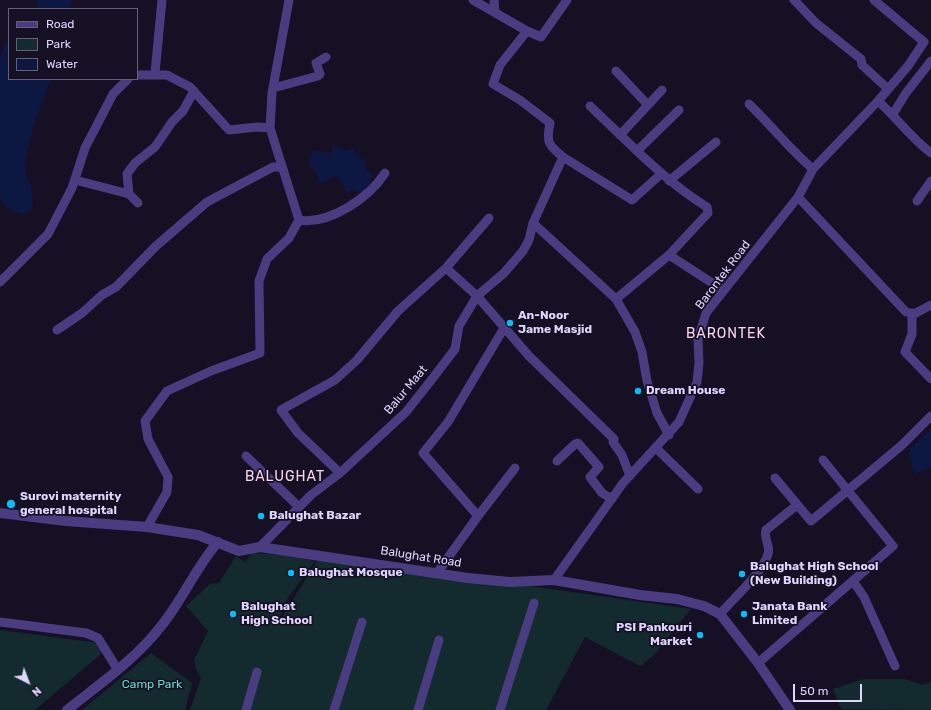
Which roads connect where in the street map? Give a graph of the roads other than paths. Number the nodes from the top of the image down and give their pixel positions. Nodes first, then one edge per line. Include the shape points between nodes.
1 (162, 0) edge
2 (289, 0) edge
3 (474, 0) edge
4 (494, 0) edge
5 (567, 0) edge
6 (794, 0) edge
7 (874, 0) edge
8 (495, 12) junction
9 (527, 31) junction
10 (326, 58) dead end
11 (931, 62) edge
12 (616, 71) dead end
13 (154, 73) junction
14 (138, 74) edge
15 (127, 80) edge
16 (273, 88) junction
17 (887, 88) junction
18 (662, 90) dead end
19 (194, 91) junction
20 (878, 101) junction
21 (647, 104) junction
22 (749, 104) dead end
23 (590, 106) dead end
24 (679, 110) dead end
25 (893, 114) junction
26 (270, 128) junction
27 (620, 135) junction
28 (716, 142) dead end
29 (637, 151) junction
30 (931, 154) edge
31 (563, 157) junction
32 (281, 167) junction
33 (813, 169) junction
34 (385, 173) dead end
35 (660, 174) junction
36 (75, 180) junction
37 (670, 181) junction
38 (931, 181) edge
39 (129, 194) junction
40 (798, 197) junction
41 (917, 201) dead end
42 (138, 203) dead end
43 (489, 218) dead end
44 (299, 220) junction
45 (533, 223) junction
46 (669, 254) junction
47 (446, 268) junction
48 (0, 282) edge
49 (724, 290) junction
50 (477, 296) junction
51 (616, 299) junction
52 (931, 305) edge
53 (912, 313) junction
54 (504, 328) junction
55 (57, 330) dead end
56 (931, 379) edge
57 (931, 416) edge
58 (669, 435) junction
59 (656, 448) junction
60 (246, 456) dead end
61 (823, 460) dead end
62 (557, 461) dead end
63 (515, 468) dead end
64 (340, 473) junction
65 (630, 476) junction
66 (775, 478) dead end
67 (698, 489) dead end
68 (848, 490) junction
69 (612, 499) junction
70 (797, 505) junction
71 (299, 507) junction
72 (0, 513) edge
73 (478, 516) junction
74 (147, 527) junction
75 (218, 542) junction
76 (260, 547) junction
77 (437, 573) junction
78 (554, 580) junction
79 (853, 581) junction
80 (534, 603) dead end
81 (720, 614) junction
82 (0, 622) edge
83 (362, 622) dead end
84 (439, 640) dead end
85 (758, 663) junction
86 (895, 666) dead end
87 (118, 670) junction
88 (257, 672) dead end
89 (67, 710) edge
90 (246, 710) edge
91 (334, 710) edge
92 (418, 710) edge
93 (500, 710) edge
94 (790, 710) edge

1 - 13 street
2 - 16 street
3 - 8 street
4 - 8 street
5 - 9 street via 541,37
6 - 17 street via 816,23 861,59 862,65
7 - 17 street, Barontek Road via 924,42 908,66
8 - 9 street
9 - 31 street via 500,65 493,84 520,100 550,123 547,138 551,147
10 - 16 street via 316,63 320,74 318,76
11 - 25 street
12 - 21 street
13 - 14 street
13 - 19 street via 167,75
15 - 36 street via 113,94 85,148
16 - 26 street
17 - 20 street, Barontek Road
18 - 21 street
19 - 26 street via 229,130
19 - 39 street via 183,111 163,133 155,147 135,163 127,174
20 - 25 street
20 - 33 street, Barontek Road
21 - 27 street
22 - 33 street via 778,132 798,157
23 - 27 street
24 - 29 street
25 - 30 street
26 - 32 street
27 - 29 street
28 - 37 street
29 - 35 street
31 - 35 street via 632,200
31 - 45 street, Balur Maat
32 - 44 street
32 - 55 street via 273,167 207,202 156,246 116,287
33 - 40 street, Barontek Road
34 - 44 street via 367,194 332,216 308,222
35 - 37 street
36 - 39 street
36 - 48 street via 48,234
37 - 46 street via 709,210
38 - 41 street
39 - 42 street
40 - 49 street, Barontek Road
40 - 53 street via 906,312
43 - 47 street
44 - 74 street via 289,238 267,259 259,281 260,353 167,391 146,421 148,439 168,477 166,492
45 - 50 street, Balur Maat via 523,252 504,273
45 - 51 street
46 - 49 street
46 - 51 street
47 - 50 street
47 - 64 street via 398,311 357,360 336,380 281,410 298,433
49 - 58 street, Barontek Road via 706,313 698,339 697,382 686,409
50 - 54 street
50 - 64 street, Balur Maat via 459,326 455,348 429,383 406,412
51 - 58 street via 635,332 657,413
52 - 53 street
53 - 56 street via 912,334 905,352
54 - 65 street via 529,356 614,438 613,442 622,455
54 - 73 street via 448,422 423,454
57 - 68 street via 902,445
58 - 59 street, Barontek Road
59 - 65 street, Barontek Road
59 - 67 street
60 - 71 street
61 - 68 street
62 - 69 street via 578,443 599,467 590,477 602,494
63 - 73 street
64 - 71 street, Balur Maat
65 - 69 street, Barontek Road
66 - 70 street
68 - 70 street via 811,521
68 - 79 street via 893,546
69 - 78 street, Barontek Road
70 - 81 street via 766,530 769,552 765,563
71 - 76 street, Balur Maat
72 - 74 street, Balughat Road via 66,522
73 - 77 street
74 - 75 street, Balughat Road via 198,535
75 - 76 street, Balughat Road via 239,551
75 - 87 street via 162,626
76 - 77 street, Balughat Road
77 - 78 street, Balughat Road via 510,582
78 - 81 street, Balughat Road via 677,599 704,606
79 - 85 street
79 - 86 street via 864,597
80 - 93 street
81 - 85 street, Balughat Road
82 - 87 street via 86,633 98,638
83 - 91 street
84 - 92 street
85 - 94 street, Balughat Road
87 - 89 street
88 - 90 street

